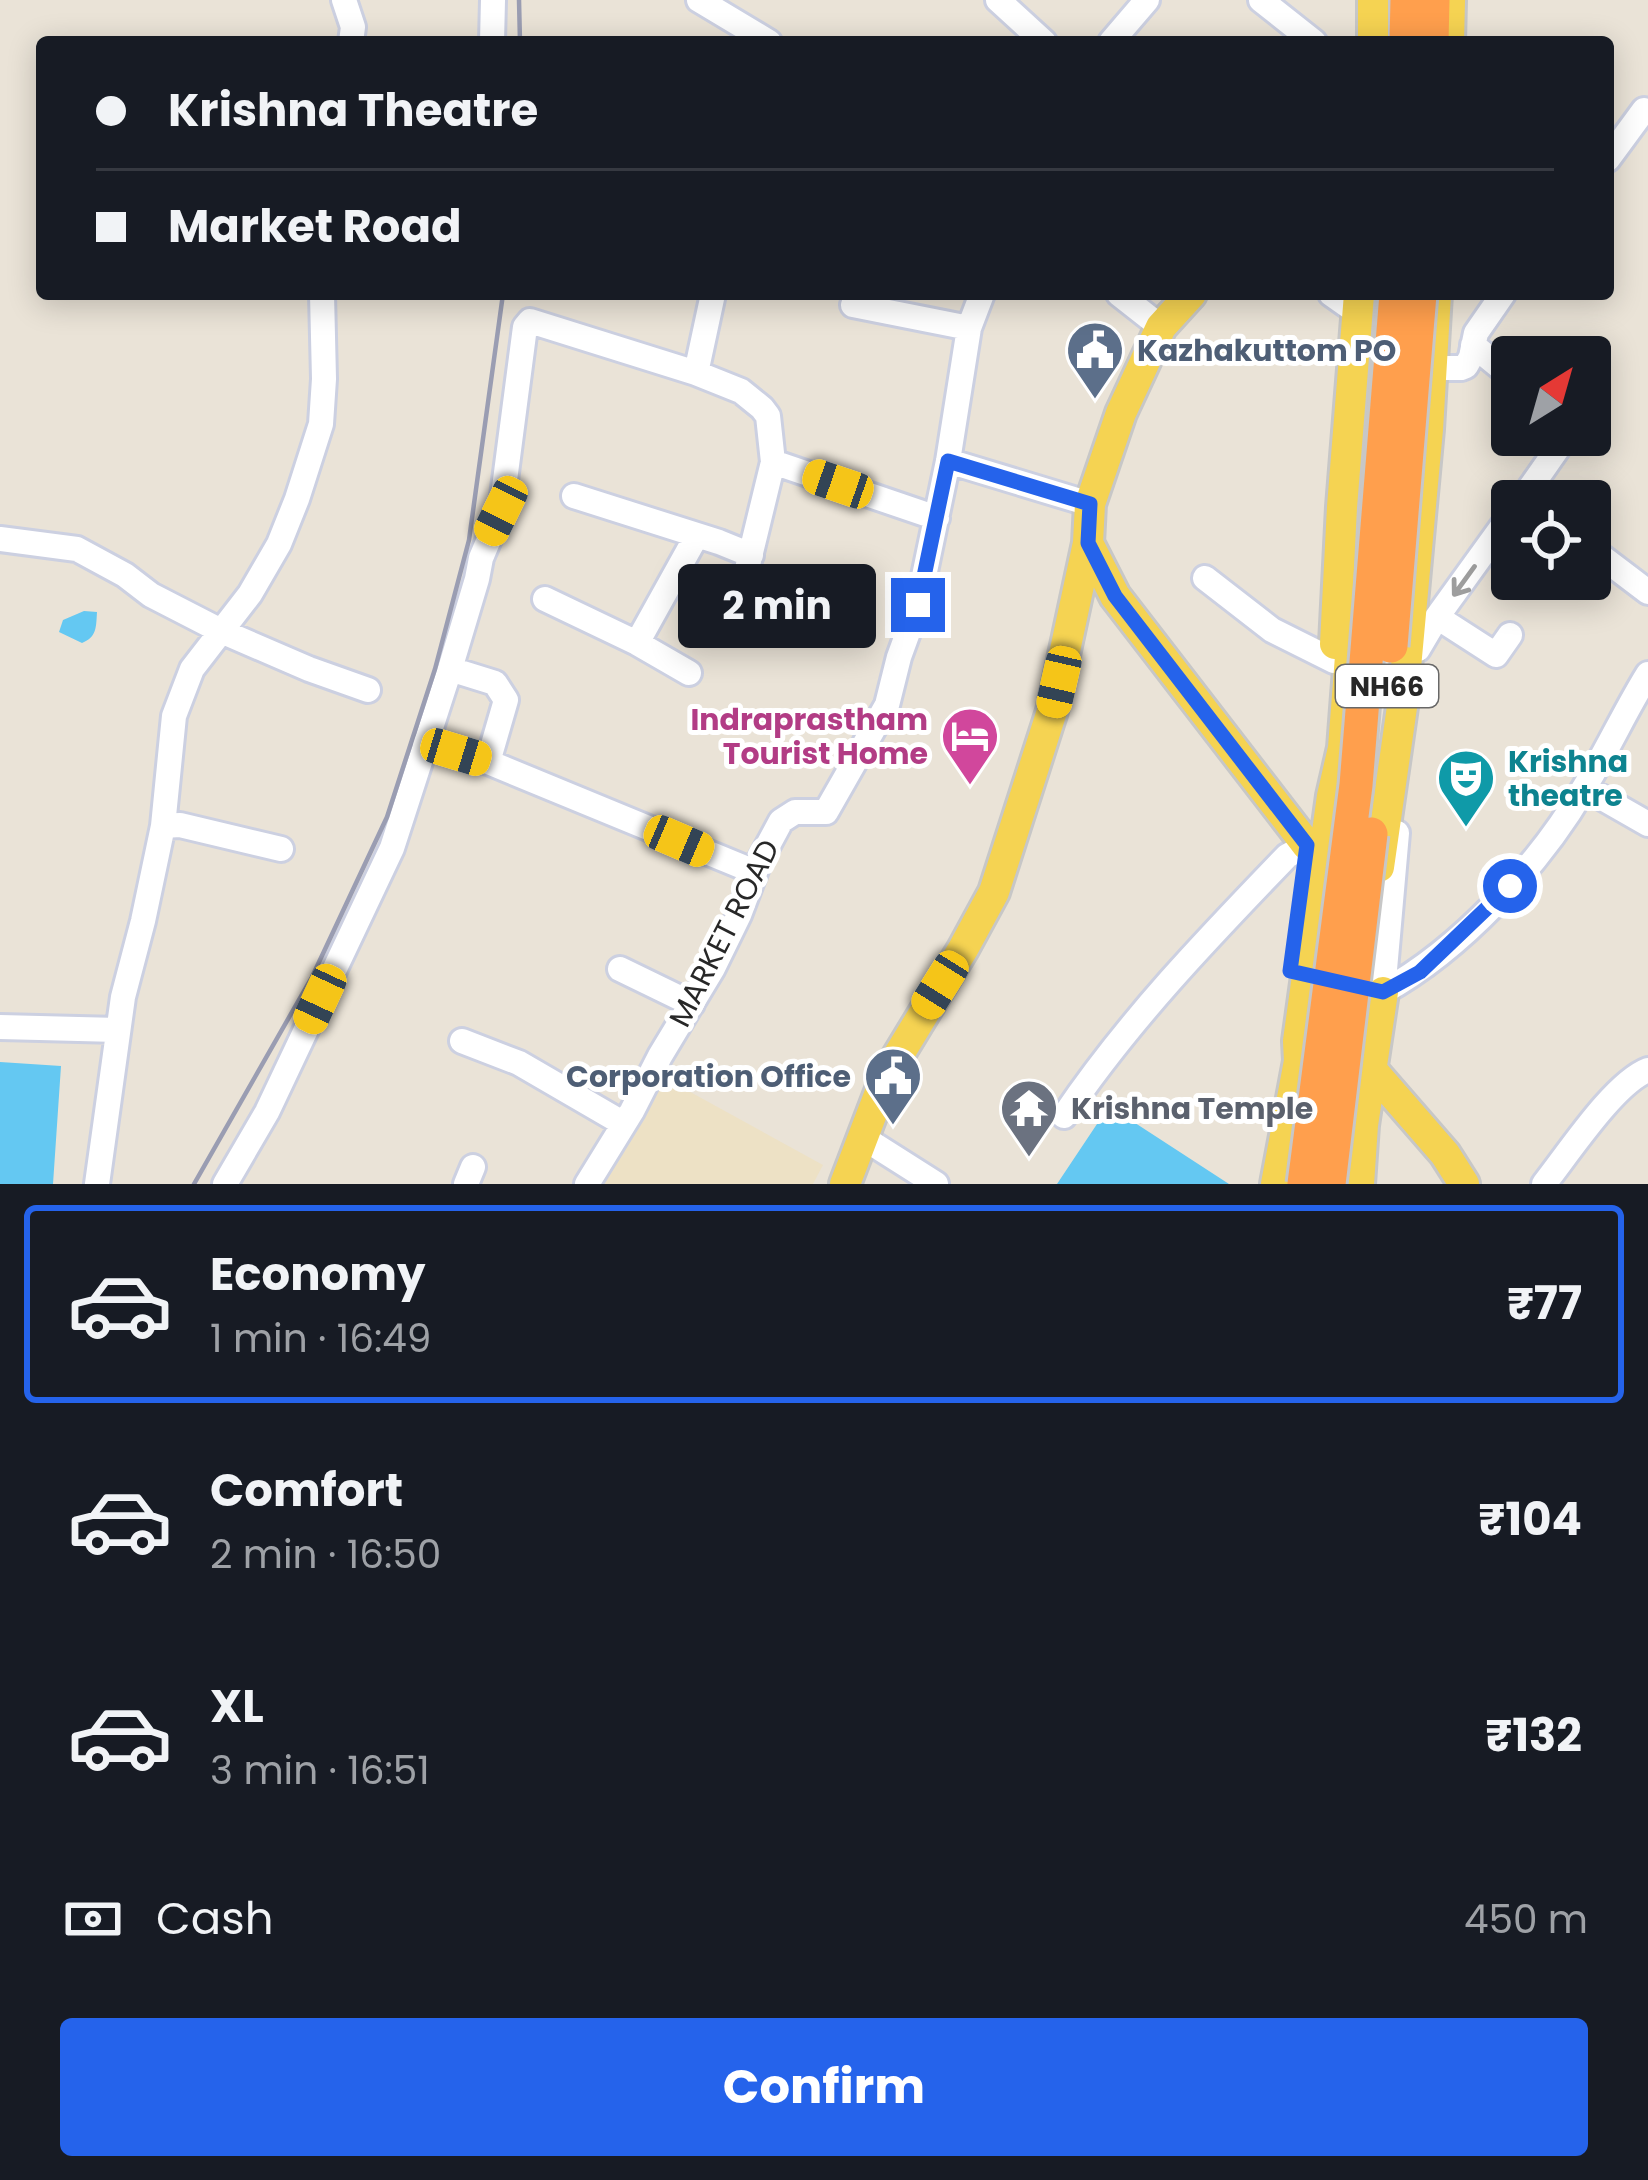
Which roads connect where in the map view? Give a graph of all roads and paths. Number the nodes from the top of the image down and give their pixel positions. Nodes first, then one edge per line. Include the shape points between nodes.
1 (344, 0) edge
2 (493, 0) edge
3 (699, 0) edge
4 (998, 0) edge
5 (1147, 0) edge
6 (1262, 0) edge
7 (1373, 0) edge
8 (1390, 0) edge
9 (1408, 0) edge
10 (1433, 0) edge
11 (1454, 0) edge
12 (352, 36) edge
13 (492, 36) edge
14 (759, 36) edge
15 (1037, 36) edge
16 (1116, 36) edge
17 (1307, 36) edge
18 (1373, 36) edge
19 (1389, 36) edge
20 (1406, 36) edge
21 (1432, 36) edge
22 (1452, 36) edge
23 (1647, 109) edge
24 (1614, 151) edge
25 (322, 300) edge
26 (712, 300) edge
27 (980, 300) edge
28 (1127, 300) edge
29 (1186, 300) edge
30 (1366, 300) edge
31 (1396, 300) edge
32 (1419, 300) edge
33 (1436, 300) edge
34 (1446, 300) edge
35 (1498, 300) edge
36 (853, 305) dead end
37 (1161, 327) junction
38 (969, 328) junction
39 (1472, 346) junction
40 (1491, 360) edge
41 (1442, 368) junction
42 (696, 373) junction
43 (948, 461) junction
44 (773, 462) junction
45 (574, 496) dead end
46 (1090, 504) junction
47 (937, 518) junction
48 (697, 536) junction
49 (0, 539) edge
50 (1088, 543) junction
51 (1491, 545) edge
52 (1611, 564) edge
53 (1205, 578) dead end
54 (1648, 592) edge
55 (1115, 596) junction
56 (545, 599) dead end
57 (1437, 617) junction
58 (1068, 629) junction
59 (220, 631) junction
60 (1510, 635) dead end
61 (637, 643) junction
62 (1418, 649) junction
63 (1334, 661) junction
64 (450, 669) junction
65 (689, 673) dead end
66 (1648, 674) edge
67 (368, 690) dead end
68 (425, 743) junction
69 (488, 762) junction
70 (1585, 788) junction
71 (1648, 824) edge
72 (163, 826) junction
73 (1307, 845) junction
74 (281, 849) dead end
75 (755, 872) junction
76 (620, 969) dead end
77 (1299, 973) junction
78 (1375, 990) junction
79 (692, 1004) junction
80 (0, 1027) edge
81 (118, 1030) junction
82 (462, 1041) dead end
83 (1290, 1047) junction
84 (1648, 1070) edge
85 (1361, 1094) junction
86 (1064, 1116) dead end
87 (624, 1124) junction
88 (862, 1137) junction
89 (97, 1184) edge
90 (225, 1184) edge
91 (586, 1184) edge
92 (845, 1184) edge
93 (936, 1184) edge
94 (1261, 1184) edge
95 (1276, 1184) edge
96 (1304, 1184) edge
97 (1329, 1184) edge
98 (1345, 1184) edge
99 (1359, 1184) edge
100 (1451, 1184) edge
101 (1464, 1184) edge
102 (1544, 1184) edge

1 - 12 street
2 - 13 street
3 - 14 street
4 - 15 street
5 - 16 street
6 - 17 street
7 - 18 main road
8 - 19 main road
9 - 20 highway
10 - 21 highway
11 - 22 main road
23 - 24 street
25 - 59 street via 321,424 279,544
26 - 42 street
27 - 38 street, MARKET ROAD
28 - 37 street
29 - 37 main road
30 - 63 main road
30 - 77 main road via 1343,748
31 - 96 highway, NH66, bridge via 1356,785
32 - 97 highway, NH66, bridge via 1387,688
33 - 78 main road via 1403,700 1374,907
34 - 41 street
35 - 39 street
36 - 38 street
37 - 46 main road via 1120,413
38 - 43 street, MARKET ROAD
39 - 40 street
39 - 41 street via 1466,366
41 - 62 street
42 - 44 street via 762,408
42 - 64 street via 530,321 524,327 501,511
43 - 46 street
43 - 47 street, MARKET ROAD
44 - 47 street
44 - 48 street via 748,564
45 - 48 street
46 - 50 main road
47 - 75 street, MARKET ROAD via 886,705 826,812 787,815
48 - 61 street
49 - 59 street via 77,549
50 - 55 main road
50 - 58 main road
51 -> 57 street
52 - 54 street
53 - 63 street via 1272,630
55 - 58 main road via 1096,602
55 - 73 main road
56 - 61 street
57 - 60 street via 1496,655
57 - 62 street
58 - 88 main road via 1052,711 994,892 887,1074
59 - 67 street
59 - 72 street via 192,669 174,716
61 - 65 street
62 - 78 street
63 - 73 main road
64 - 68 street
64 - 69 street via 495,683 506,700
66 - 70 street
68 - 69 street
68 - 90 street via 392,848
69 - 75 street
70 - 71 street
70 - 78 street via 1488,909 1420,972
72 - 74 street
72 - 81 street
73 - 77 main road
73 - 86 street via 1287,856 1183,968
75 - 79 street, MARKET ROAD
76 - 79 street
77 - 78 street
77 - 83 main road
78 - 85 main road
79 - 87 street, MARKET ROAD
80 - 81 street
81 - 89 street
82 - 87 street via 519,1063
83 - 85 main road
83 - 94 main road
83 - 95 main road
84 - 102 street via 1609,1102
85 - 98 main road
85 - 99 main road
85 - 100 main road
85 - 101 main road via 1445,1154
87 - 91 street, MARKET ROAD
88 - 92 main road
88 - 93 street

